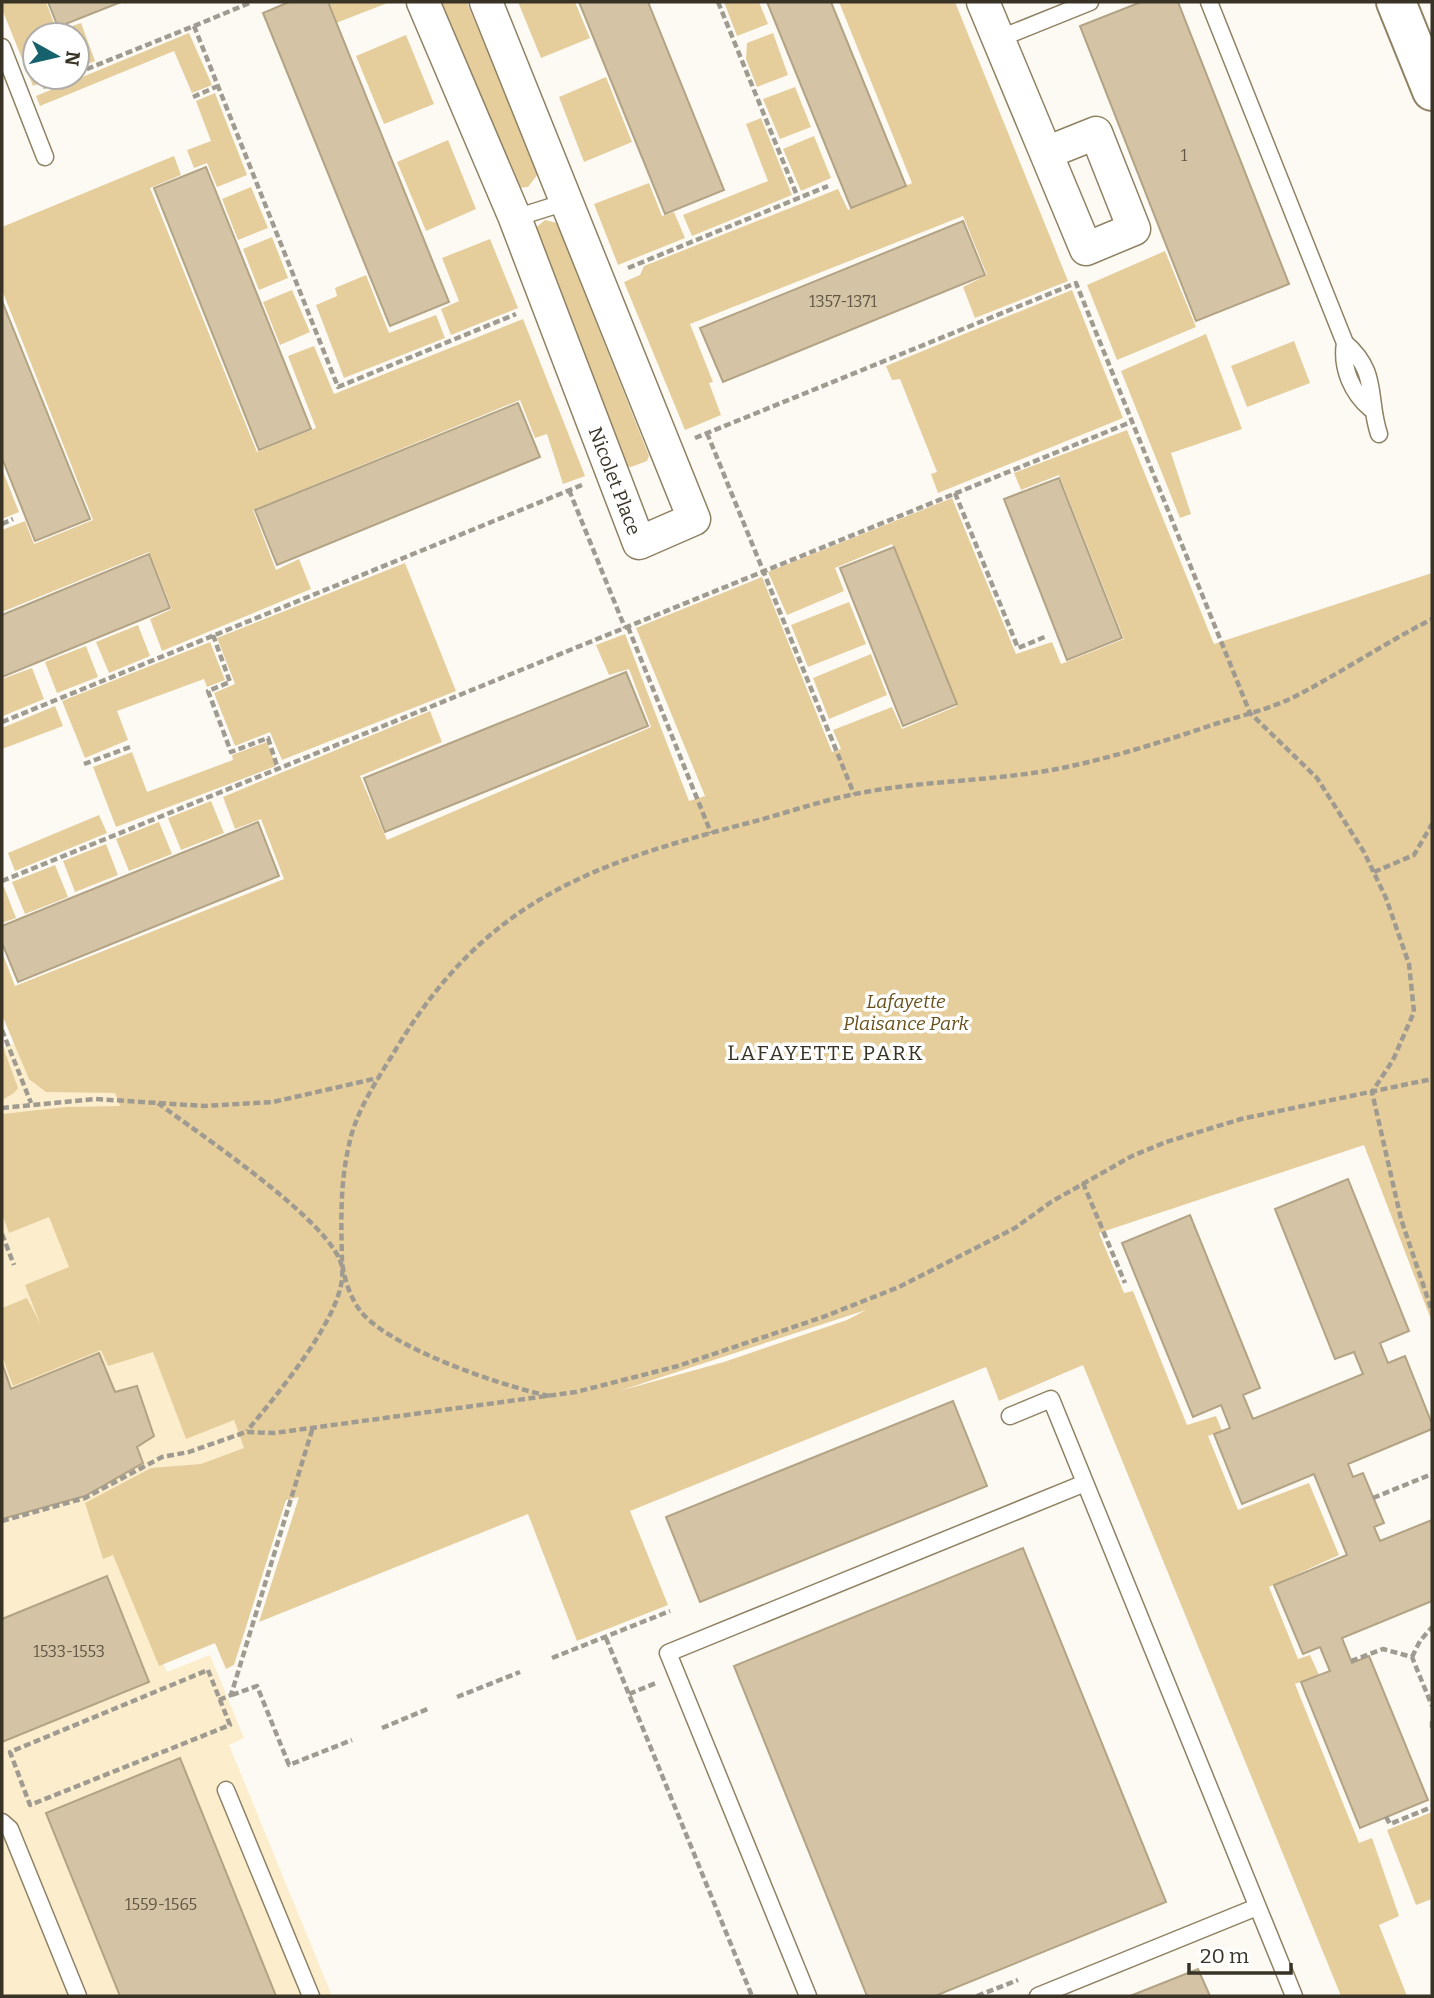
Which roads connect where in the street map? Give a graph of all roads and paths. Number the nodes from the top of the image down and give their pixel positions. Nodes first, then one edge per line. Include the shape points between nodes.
1 (252, 2) edge
2 (423, 2) edge
3 (486, 2) edge
4 (718, 2) edge
5 (983, 2) edge
6 (1090, 2) edge
7 (1209, 2) edge
8 (1396, 2) edge
9 (194, 26) junction
10 (998, 39) junction
11 (2, 47) edge
12 (91, 67) edge
13 (218, 86) junction
14 (1432, 91) edge
15 (194, 97) dead end
16 (1046, 153) dead end
17 (45, 157) dead end
18 (828, 186) dead end
19 (798, 198) junction
20 (566, 202) junction
21 (515, 218) junction
22 (627, 268) dead end
23 (523, 311) dead end
24 (1131, 422) junction
25 (707, 433) junction
26 (1380, 434) dead end
27 (684, 442) dead end
28 (592, 480) dead end
29 (569, 490) junction
30 (955, 493) junction
31 (13, 519) dead end
32 (2, 524) edge
33 (764, 571) junction
34 (1432, 619) edge
35 (626, 627) junction
36 (213, 635) junction
37 (1047, 636) dead end
38 (1250, 713) junction
39 (2, 722) edge
40 (130, 747) dead end
41 (84, 764) dead end
42 (278, 769) junction
43 (854, 794) junction
44 (1432, 824) edge
45 (711, 833) junction
46 (1374, 872) junction
47 (2, 881) edge
48 (2, 1030) edge
49 (378, 1078) junction
50 (1432, 1079) edge
51 (1372, 1092) junction
52 (158, 1103) junction
53 (32, 1104) junction
54 (2, 1108) edge
55 (1083, 1183) junction
56 (2, 1234) edge
57 (14, 1265) dead end
58 (342, 1268) junction
59 (1125, 1283) dead end
60 (1432, 1311) edge
61 (549, 1396) junction
62 (1010, 1416) dead end
63 (313, 1427) junction
64 (246, 1432) junction
65 (1432, 1474) edge
66 (1085, 1483) junction
67 (1373, 1498) dead end
68 (2, 1521) edge
69 (670, 1611) dead end
70 (1432, 1627) edge
71 (606, 1638) junction
72 (1412, 1657) junction
73 (552, 1658) dead end
74 (1351, 1661) dead end
75 (520, 1672) dead end
76 (231, 1695) junction
77 (457, 1697) dead end
78 (219, 1700) junction
79 (1432, 1706) edge
80 (430, 1708) dead end
81 (1432, 1721) edge
82 (382, 1728) dead end
83 (1432, 1731) edge
84 (352, 1740) dead end
85 (226, 1790) dead end
86 (1432, 1808) edge
87 (1386, 1817) dead end
88 (2, 1822) edge
89 (1257, 1907) junction
90 (78, 1996) edge
91 (311, 1996) edge
92 (752, 1996) edge
93 (808, 1996) edge
94 (1038, 1996) edge
95 (1294, 1996) edge

1 - 9 path
2 - 21 street, Nicolet Place
3 - 20 street, Nicolet Place
4 - 19 path
5 - 10 street
6 - 10 lane
7 - 26 lane via 1345,343 1359,355 1374,392 1371,410
8 - 14 street
9 - 12 path
9 - 13 path
10 - 16 street
11 - 17 lane
13 - 15 path
13 - 23 path via 338,387
18 - 19 path
19 - 22 path
20 - 21 lane
20 - 21 street, Nicolet Place via 694,519 639,542
24 - 25 path via 1076,283
24 - 30 path
24 - 38 path
25 - 27 path
25 - 33 path
28 - 29 path
29 - 35 path
29 - 36 path
30 - 33 path
30 - 37 path via 1018,648
31 - 32 path
33 - 35 path
33 - 43 path
34 - 38 path via 1294,697
35 - 42 path
35 - 45 path
36 - 39 path
36 - 42 path via 230,682 208,691 231,752 268,738
38 - 43 path via 1073,766
38 - 46 path via 1317,778
40 - 41 path
42 - 47 path
43 - 45 path
44 - 46 path via 1414,855
45 - 49 path via 574,881 499,926 434,990
46 - 51 path via 1409,964 1414,1012 1393,1060
48 - 53 path
49 - 52 path via 273,1102 204,1107
49 - 58 path via 357,1117 344,1168
50 - 51 path
51 - 55 path via 1211,1128 1132,1156
51 - 60 path via 1401,1219
52 - 53 path via 96,1099
52 - 58 path via 297,1209 326,1237
53 - 54 path
55 - 59 path
55 - 61 path via 1015,1228 899,1287 678,1366
56 - 57 path
58 - 61 path via 361,1312 393,1337 486,1380
58 - 64 path via 341,1288 326,1322
61 - 63 path
62 - 66 lane via 1051,1399
63 - 64 path
63 - 76 path
64 - 68 path via 162,1457 85,1498
65 - 67 path
66 - 89 lane
66 - 93 lane via 668,1653
69 - 71 path
70 - 72 path
71 - 73 path
71 - 92 path
72 - 74 path via 1383,1649
72 - 79 path
75 - 77 path
76 - 78 path
76 - 84 path via 257,1686 289,1765
78 - 78 path via 208,1670 10,1752 30,1805 229,1725
80 - 82 path
81 - 83 path
85 - 91 lane
86 - 87 path via 1390,1824
88 - 90 lane via 10,1829
89 - 94 lane
89 - 95 lane

